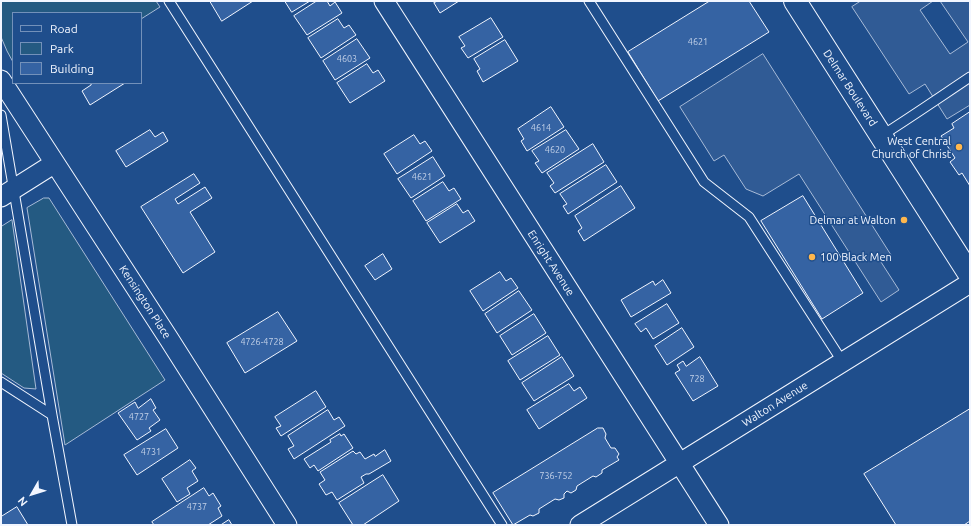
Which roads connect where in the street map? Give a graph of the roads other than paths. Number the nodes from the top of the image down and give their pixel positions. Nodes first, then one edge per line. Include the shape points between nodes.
1 (169, 1) edge
2 (384, 1) edge
3 (589, 1) edge
4 (795, 1) edge
5 (970, 77) edge
6 (1, 80) edge
7 (1, 115) edge
8 (881, 136) junction
9 (55, 163) junction
10 (7, 193) edge
11 (970, 275) edge
12 (970, 283) edge
13 (842, 361) junction
14 (1, 382) edge
15 (52, 415) junction
16 (680, 464) junction
17 (72, 525) edge
18 (287, 525) edge
19 (502, 525) edge
20 (580, 525) edge
21 (719, 525) edge

1 - 19 lane
2 - 16 street, Enright Avenue
3 - 13 lane via 704,182 749,217
4 - 8 main road, Delmar Boulevard
5 - 8 lane
6 - 9 street, Kensington Place
7 - 10 lane
8 - 11 main road, Delmar Boulevard
9 - 10 street
9 - 18 street, Kensington Place
10 - 15 lane
12 - 13 street, Walton Avenue
13 - 16 street, Walton Avenue
14 - 15 lane
15 - 17 lane
16 - 20 street, Walton Avenue
16 - 21 street, Enright Avenue

